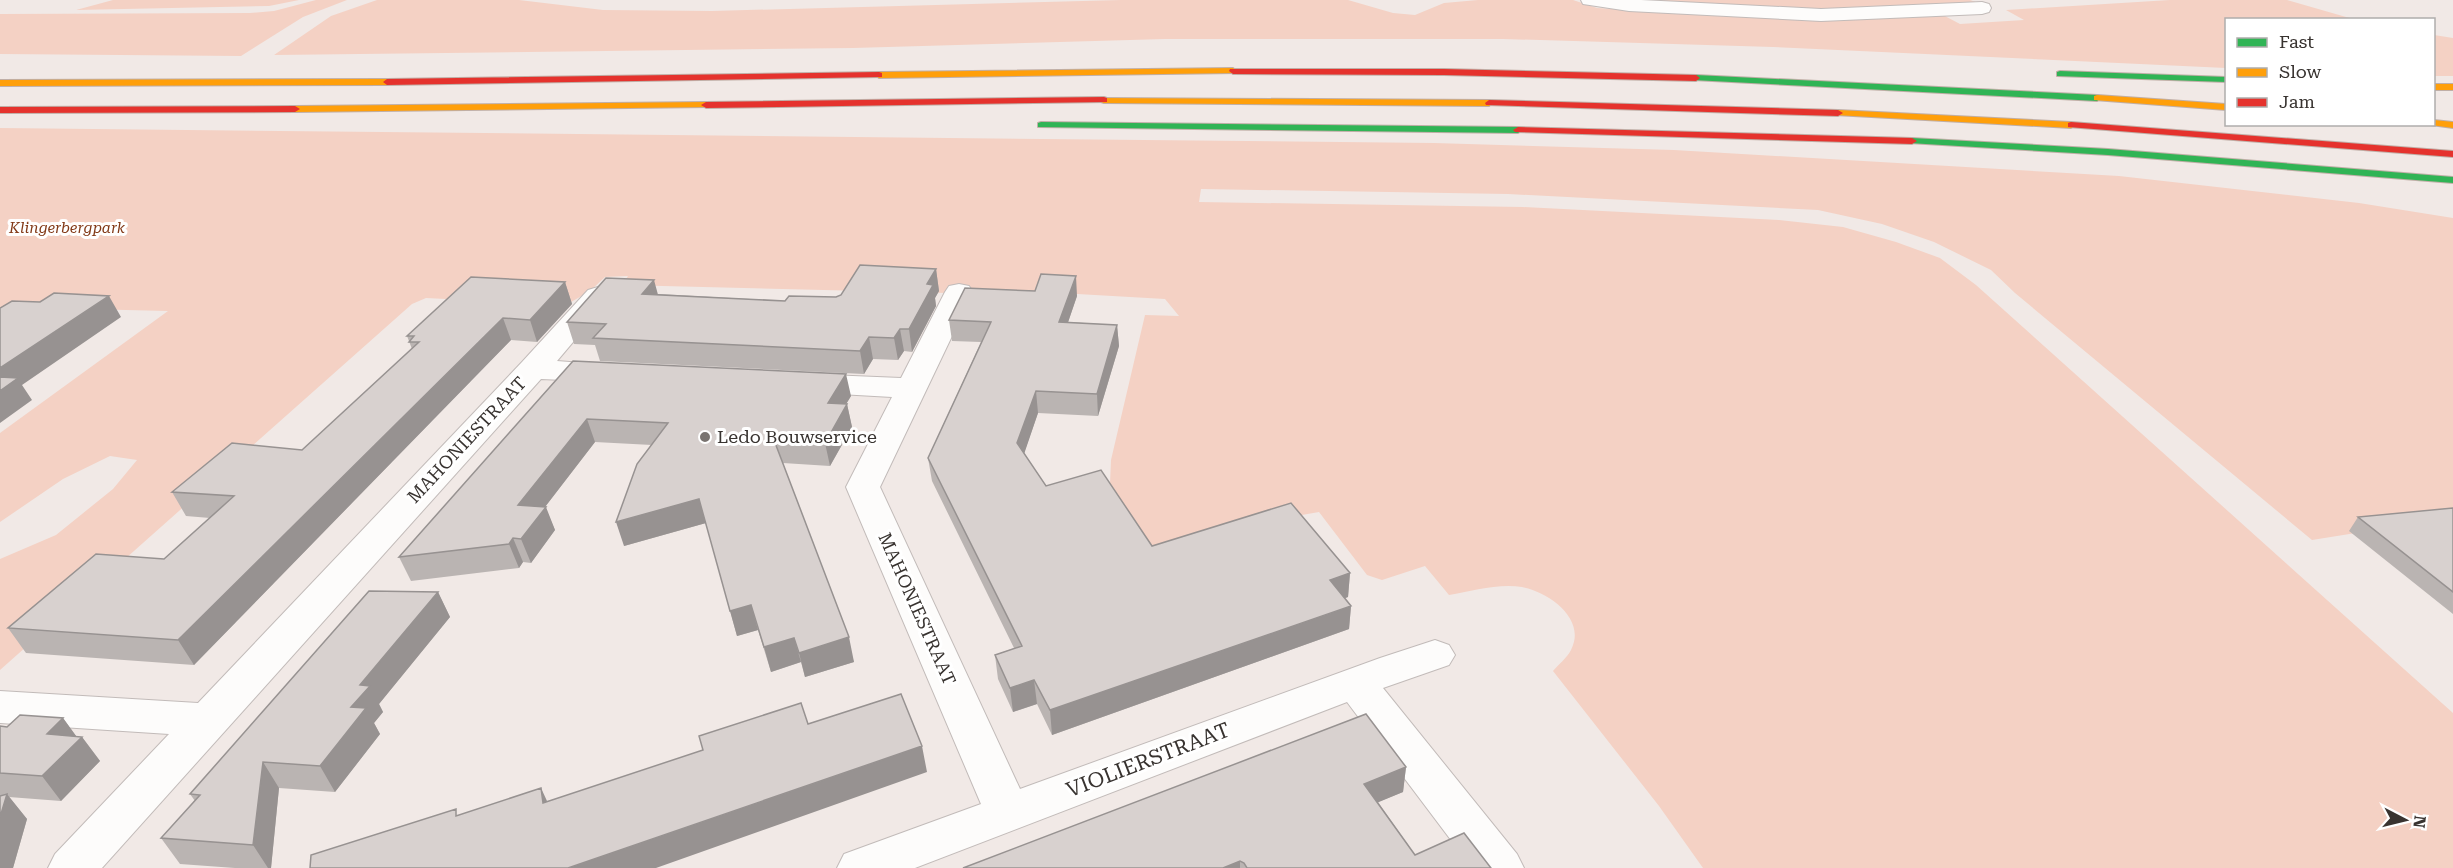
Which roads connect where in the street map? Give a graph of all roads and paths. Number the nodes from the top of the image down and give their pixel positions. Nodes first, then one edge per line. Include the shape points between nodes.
1 (1590, 0) edge
2 (1982, 8) dead end
3 (2225, 80) edge
4 (0, 83) edge
5 (2225, 86) edge
6 (2435, 87) edge
7 (2453, 87) edge
8 (2225, 107) edge
9 (0, 110) edge
10 (256, 111) junction
11 (458, 122) dead end
12 (2435, 123) edge
13 (1022, 124) dead end
14 (2453, 125) edge
15 (1779, 136) junction
16 (2453, 154) edge
17 (2247, 177) dead end
18 (2453, 180) edge
19 (603, 290) edge
20 (959, 292) dead end
21 (533, 369) junction
22 (640, 374) edge
23 (770, 381) edge
24 (912, 388) junction
25 (1435, 655) dead end
26 (1355, 683) junction
27 (0, 707) edge
28 (207, 720) junction
29 (1008, 813) junction
30 (72, 868) edge
31 (861, 868) edge
32 (1500, 868) edge

1 - 2 street via 1821,15
3 - 5 highway via 2054,73
4 - 8 highway via 1437,72 1814,82
6 - 7 highway
9 - 10 highway
10 - 11 highway
10 - 16 highway via 1234,100 1542,104 1927,117
12 - 14 highway
13 - 15 highway
15 - 17 highway
15 - 18 highway via 2120,153
19 - 21 street
20 - 24 street
21 - 22 street, MAHONIESTRAAT
21 - 28 street, MAHONIESTRAAT
23 - 24 street
24 - 29 street, MAHONIESTRAAT via 863,487
25 - 26 street, VIOLIERSTRAAT
26 - 29 street, VIOLIERSTRAAT
26 - 32 street
27 - 28 street
28 - 30 street, MAHONIESTRAAT
29 - 31 street, VIOLIERSTRAAT

